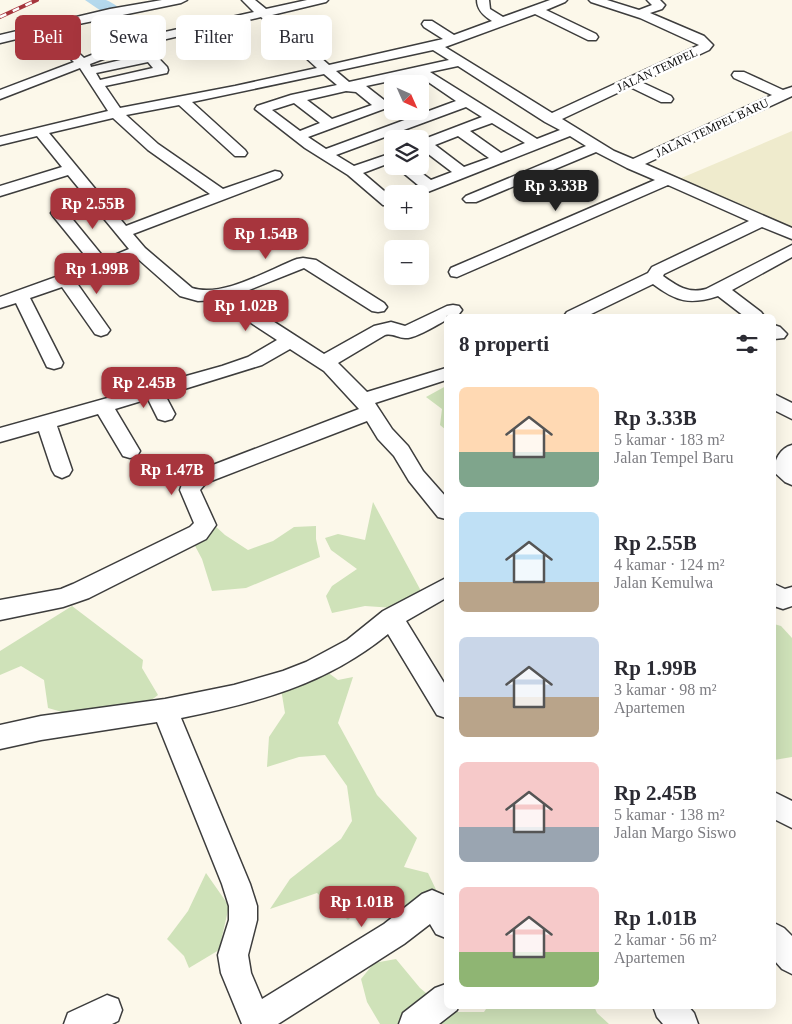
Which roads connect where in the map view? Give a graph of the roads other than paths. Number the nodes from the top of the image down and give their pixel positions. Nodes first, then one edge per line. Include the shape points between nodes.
1 (181, 0) edge
2 (248, 0) edge
3 (322, 0) edge
4 (483, 0) edge
5 (561, 0) edge
6 (595, 0) edge
7 (653, 0) edge
8 (535, 9) junction
9 (262, 12) junction
10 (640, 13) junction
11 (81, 21) edge
12 (502, 22) junction
13 (428, 24) dead end
14 (166, 35) edge
15 (15, 36) edge
16 (592, 37) dead end
17 (0, 39) edge
18 (453, 40) junction
19 (435, 46) junction
20 (80, 60) edge
21 (91, 60) edge
22 (117, 60) edge
23 (154, 60) edge
24 (459, 62) junction
25 (83, 63) junction
26 (327, 69) junction
27 (419, 70) junction
28 (739, 75) dead end
29 (631, 82) junction
30 (98, 84) junction
31 (441, 86) junction
32 (347, 87) junction
33 (429, 90) edge
34 (788, 93) edge
35 (0, 95) edge
36 (296, 98) junction
37 (666, 98) dead end
38 (182, 100) junction
39 (467, 102) junction
40 (379, 107) edge
41 (498, 107) junction
42 (116, 113) junction
43 (550, 119) junction
44 (330, 124) junction
45 (400, 127) junction
46 (404, 130) edge
47 (40, 131) junction
48 (460, 131) junction
49 (569, 131) junction
50 (298, 136) junction
51 (3, 137) edge
52 (429, 140) edge
53 (534, 144) junction
54 (595, 147) junction
55 (429, 148) edge
56 (240, 154) dead end
57 (324, 154) junction
58 (498, 158) junction
59 (384, 163) edge
60 (632, 165) junction
61 (71, 169) junction
62 (352, 172) junction
63 (462, 173) junction
64 (274, 175) dead end
65 (414, 175) edge
66 (667, 180) junction
67 (428, 185) edge
68 (429, 186) edge
69 (0, 191) edge
70 (221, 195) junction
71 (471, 198) dead end
72 (384, 199) edge
73 (59, 213) dead end
74 (762, 222) junction
75 (124, 232) junction
76 (792, 234) edge
77 (792, 250) edge
78 (139, 251) junction
79 (102, 266) junction
80 (457, 272) dead end
81 (654, 277) junction
82 (66, 280) junction
83 (0, 285) edge
84 (720, 289) junction
85 (220, 295) junction
86 (11, 300) edge
87 (378, 307) dead end
88 (453, 310) dead end
89 (444, 314) edge
90 (445, 314) edge
91 (577, 314) edge
92 (752, 314) edge
93 (101, 330) dead end
94 (289, 341) junction
95 (325, 362) junction
96 (54, 363) dead end
97 (444, 375) edge
98 (154, 390) junction
99 (776, 402) edge
100 (103, 405) junction
101 (367, 406) junction
102 (792, 412) edge
103 (165, 414) dead end
104 (46, 422) junction
105 (0, 435) edge
106 (130, 451) dead end
107 (62, 470) dead end
108 (444, 509) edge
109 (444, 588) edge
110 (776, 595) edge
111 (792, 596) edge
112 (0, 610) edge
113 (390, 618) junction
114 (444, 704) edge
115 (165, 710) junction
116 (0, 737) edge
117 (776, 806) edge
118 (792, 815) edge
119 (444, 920) edge
120 (776, 940) edge
121 (792, 958) edge
122 (444, 1001) edge
123 (670, 1009) edge
124 (106, 1010) dead end
125 (79, 1024) edge
126 (414, 1024) edge
127 (683, 1024) edge

1 - 11 street
2 - 9 street
3 - 9 street
4 - 12 street via 486,11
5 - 8 street
6 - 10 street, JALAN TEMPEL
7 - 10 street via 659,4 658,7
8 - 12 street
8 - 16 street
9 - 14 street
9 - 26 street
10 - 29 street, JALAN TEMPEL via 707,45
12 - 18 street
13 - 18 street
15 - 17 street
18 - 19 street
19 - 24 street
19 - 26 street
20 - 25 street
21 - 25 street
22 - 25 street
23 - 30 street via 162,70
24 - 27 street
24 - 41 street
25 - 30 street
25 - 35 street
26 - 32 street
26 - 38 street
27 - 31 street
27 - 32 street
28 - 34 street
29 - 37 street
29 - 43 street, JALAN TEMPEL
30 - 42 street
31 - 33 street
31 - 39 street
32 - 36 street
32 - 40 street via 346,92
34 - 60 street, JALAN TEMPEL BARU
36 - 44 street
36 - 50 street via 262,109
38 - 42 street
38 - 56 street
39 - 41 street
39 - 45 street
40 - 44 street
40 - 45 street
41 - 43 street
41 - 48 street
41 - 53 street
42 - 47 street
42 - 70 street via 154,147
43 - 49 street
44 - 50 street
45 - 46 street
45 - 57 street
47 - 51 street
47 - 61 street
48 - 52 street
48 - 58 street
49 - 53 street
49 - 54 street
50 - 57 street
53 - 58 street
54 - 60 street
54 - 71 street
55 - 63 street
57 - 62 street
58 - 63 street
59 - 62 street
60 - 66 street
61 - 69 street
61 - 75 street
62 - 72 street
63 - 68 street
64 - 70 street
65 - 67 street
66 - 74 street
66 - 80 street
70 - 75 street
73 - 79 street
74 - 76 street
74 - 81 street via 658,271
75 - 78 street
77 - 84 street
78 - 79 street
78 - 85 street via 194,297
79 - 82 street
81 - 84 street via 672,290 693,298
81 - 91 street
82 - 86 street
82 - 93 street
83 - 86 street
84 - 92 street
85 - 87 street via 303,263 310,264
85 - 94 street
86 - 96 street
88 - 90 street
89 - 95 street via 406,333 391,328 380,330
94 - 95 street
94 - 98 street via 255,361
95 - 101 street
97 - 101 street
98 - 100 street
98 - 103 street
99 - 102 street
100 - 104 street
100 - 106 street
101 - 108 street via 416,476
101 - 112 street via 199,478 190,490 205,525 198,533 81,591 63,598
104 - 105 street
104 - 107 street
109 - 113 street
110 - 111 street via 783,600
113 - 114 street
113 - 115 street via 355,647 315,669 234,696
115 - 116 street
115 - 119 street via 243,906 243,920 233,955 236,973 252,1014 258,1018 394,934 432,904
117 - 118 street
120 - 121 street
122 - 126 street
123 - 127 street
124 - 125 street

